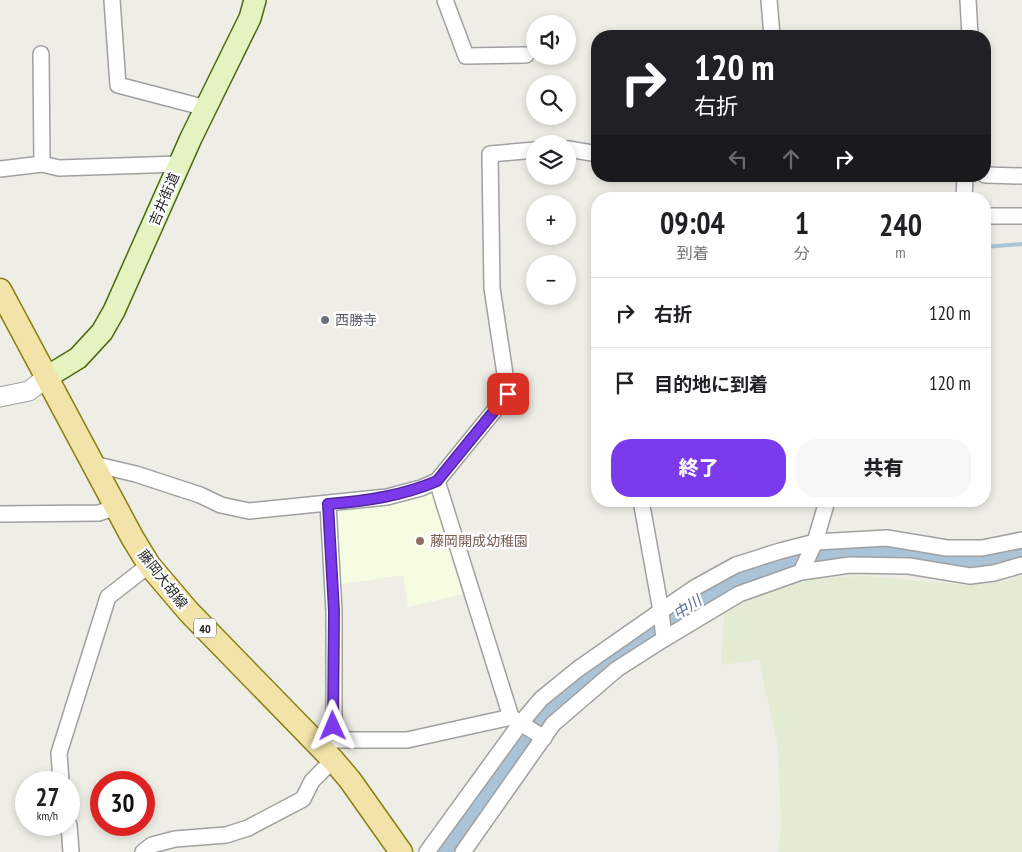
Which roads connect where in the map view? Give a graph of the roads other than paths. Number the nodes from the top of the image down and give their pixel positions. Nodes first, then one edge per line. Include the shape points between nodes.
1 (112, 0) edge
2 (255, 0) edge
3 (445, 0) edge
4 (769, 0) edge
5 (968, 0) edge
6 (772, 30) edge
7 (970, 30) edge
8 (41, 54) dead end
9 (526, 56) dead end
10 (206, 108) junction
11 (576, 150) edge
12 (526, 151) edge
13 (591, 153) edge
14 (42, 164) junction
15 (179, 164) junction
16 (0, 169) edge
17 (991, 175) edge
18 (1022, 176) edge
19 (991, 216) edge
20 (1022, 216) edge
21 (0, 290) edge
22 (46, 377) junction
23 (0, 386) edge
24 (0, 397) edge
25 (92, 464) junction
26 (437, 481) junction
27 (328, 504) junction
28 (116, 507) junction
29 (642, 507) edge
30 (825, 507) edge
31 (0, 514) edge
32 (1022, 540) edge
33 (815, 542) junction
34 (149, 565) junction
35 (1022, 565) edge
36 (801, 572) junction
37 (661, 610) junction
38 (664, 639) junction
39 (516, 721) junction
40 (544, 738) junction
41 (329, 749) junction
42 (60, 771) edge
43 (70, 836) edge
44 (71, 852) edge
45 (143, 852) edge
46 (401, 852) edge
47 (427, 852) edge
48 (463, 852) edge

1 - 10 street via 118,85
2 - 10 main road, 吉井街道 via 250,18
3 - 9 street via 466,56
4 - 6 street
5 - 7 street
8 - 14 street
10 - 15 main road, 吉井街道
11 - 13 street
12 - 26 street via 490,154 492,288 508,394
14 - 15 street via 60,168
14 - 16 street
15 - 22 main road, 吉井街道 via 106,325 78,358
17 - 18 street
19 - 20 street
21 - 22 main road, 藤岡大胡線 / 40
22 - 23 street
22 - 24 street via 30,391
22 - 25 main road, 藤岡大胡線 / 40
25 - 27 street via 136,474 221,505 249,511
25 - 28 main road, 藤岡大胡線 / 40
26 - 27 street via 387,497
26 - 39 street
27 - 41 street via 334,611
28 - 31 street via 99,513
28 - 34 main road, 藤岡大胡線 / 40
29 - 37 street
30 - 33 street
32 - 33 street via 982,548 946,548 887,538
33 - 36 street
33 - 37 street via 736,565
34 - 41 main road, 藤岡大胡線 / 40 via 189,612
34 - 42 street via 108,597 59,753
35 - 36 street via 970,576 909,566 850,565
36 - 38 street via 739,594
37 - 38 street
37 - 39 street via 578,669
38 - 40 street via 600,682 553,724
39 - 40 street
39 - 41 street via 407,740
39 - 47 street
40 - 48 street
41 - 45 street via 303,799 248,828 226,835 175,839
41 - 46 main road, 藤岡大胡線 / 40
43 - 44 street

